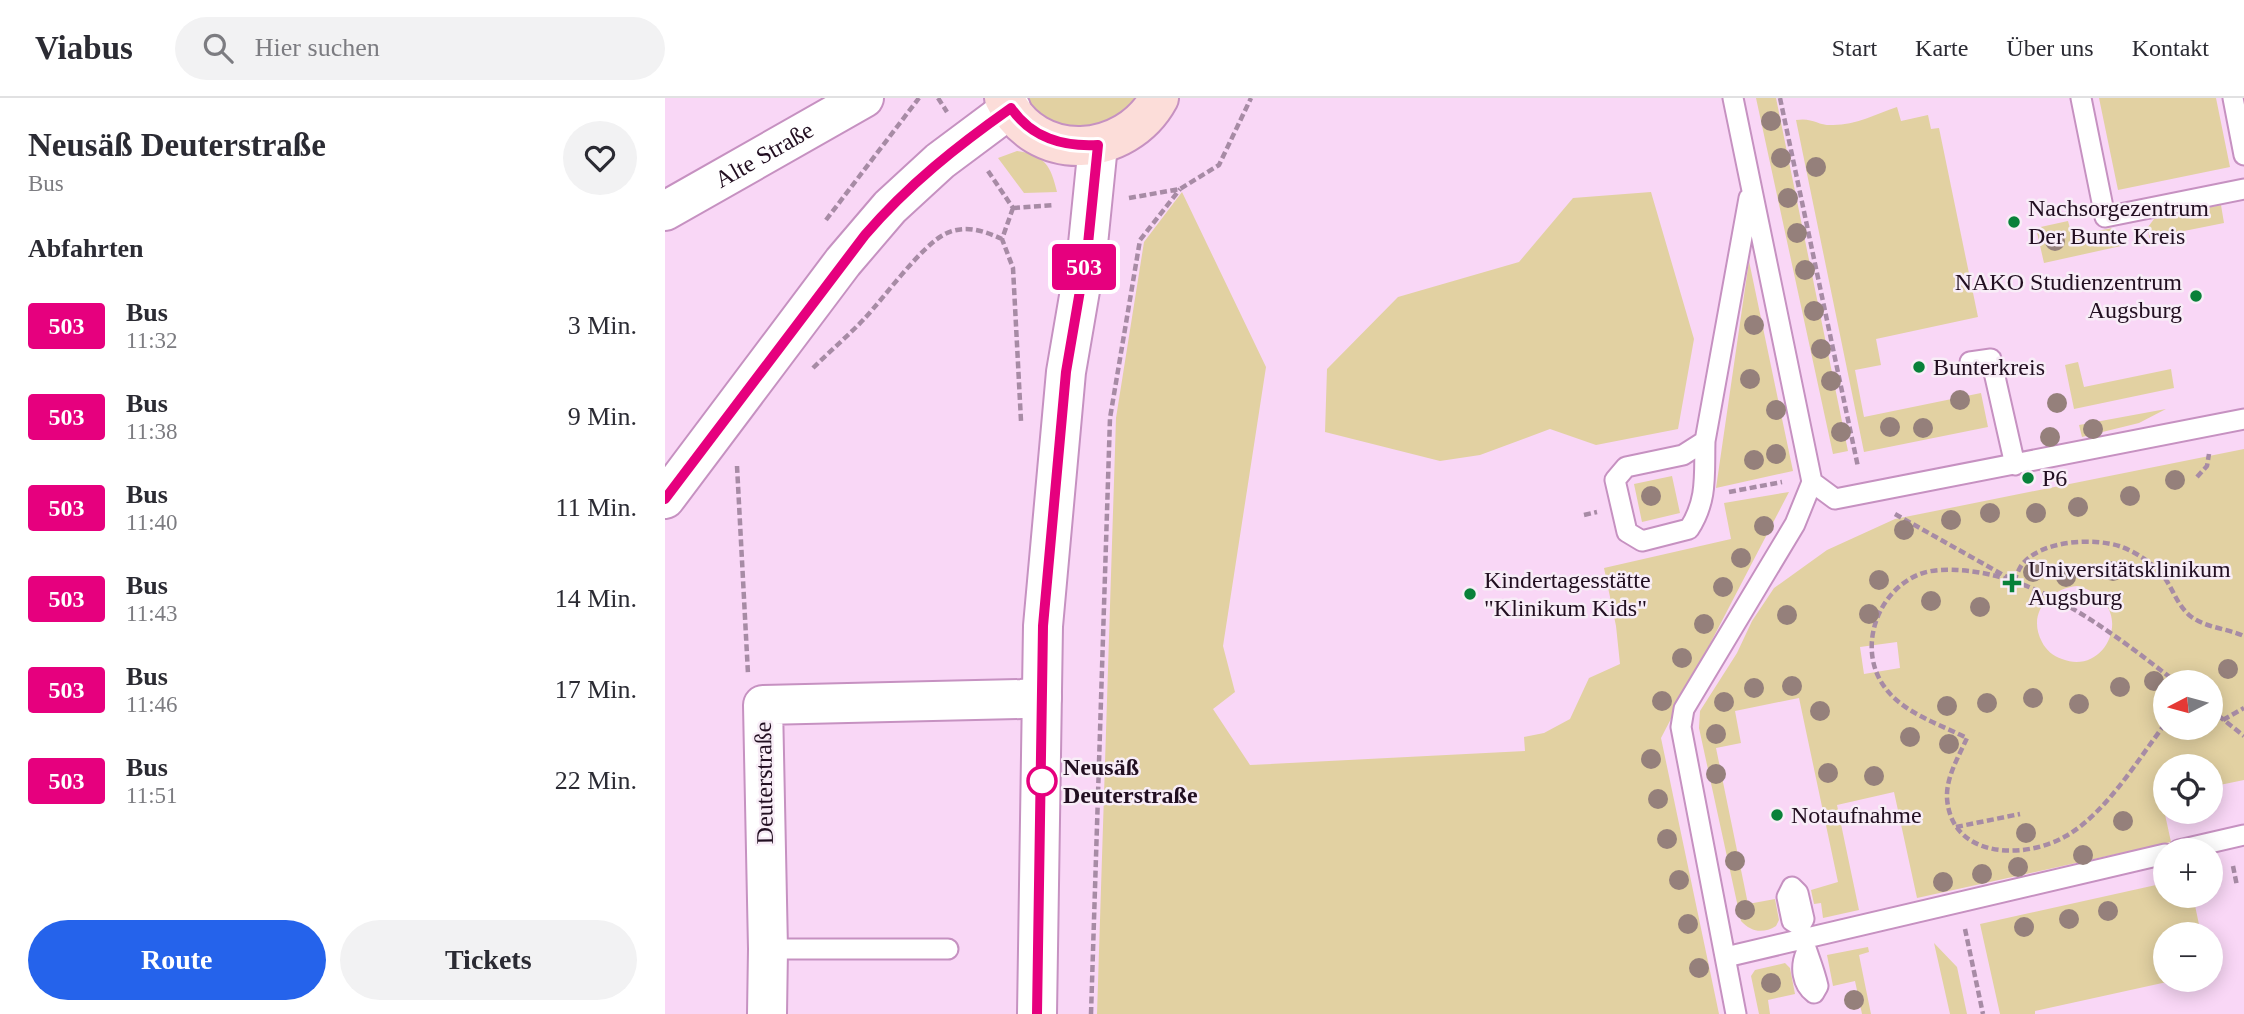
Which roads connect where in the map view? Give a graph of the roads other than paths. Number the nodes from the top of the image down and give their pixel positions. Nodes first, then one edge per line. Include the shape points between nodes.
1 (864, 98) edge
2 (1159, 98) edge
3 (1733, 98) edge
4 (2081, 98) edge
5 (2233, 98) edge
6 (1007, 103) edge
7 (1098, 145) junction
8 (2244, 155) edge
9 (1751, 187) junction
10 (2244, 189) edge
11 (665, 211) edge
12 (1970, 362) dead end
13 (2244, 419) edge
14 (1705, 441) junction
15 (2015, 465) junction
16 (1812, 482) junction
17 (665, 499) edge
18 (1042, 697) junction
19 (2244, 835) edge
20 (2223, 840) edge
21 (2153, 857) edge
22 (948, 949) dead end
23 (768, 950) junction
24 (1726, 957) junction
25 (767, 1014) edge
26 (1037, 1014) edge
27 (1736, 1014) edge

1 - 11 street, Alte Straße
2 - 7 main road via 1137,127
3 - 9 lane
4 - 10 lane via 2105,217
5 - 8 lane
6 - 7 main road via 1019,120 1055,142
6 - 17 street via 890,206
7 - 18 street via 1058,448 1043,626
9 - 14 lane
9 - 16 lane
12 - 15 lane via 1991,359
13 - 15 lane
14 - 14 lane via 1704,497 1689,529 1642,541 1627,532 1615,480 1626,467 1683,455
15 - 16 lane via 1835,499
16 - 24 lane via 1795,524 1684,709 1681,727
18 - 23 street, Deuterstraße via 763,705
18 - 26 street
19 - 20 lane
21 - 24 lane
22 - 23 lane
23 - 25 street, Deuterstraße
24 - 27 lane

